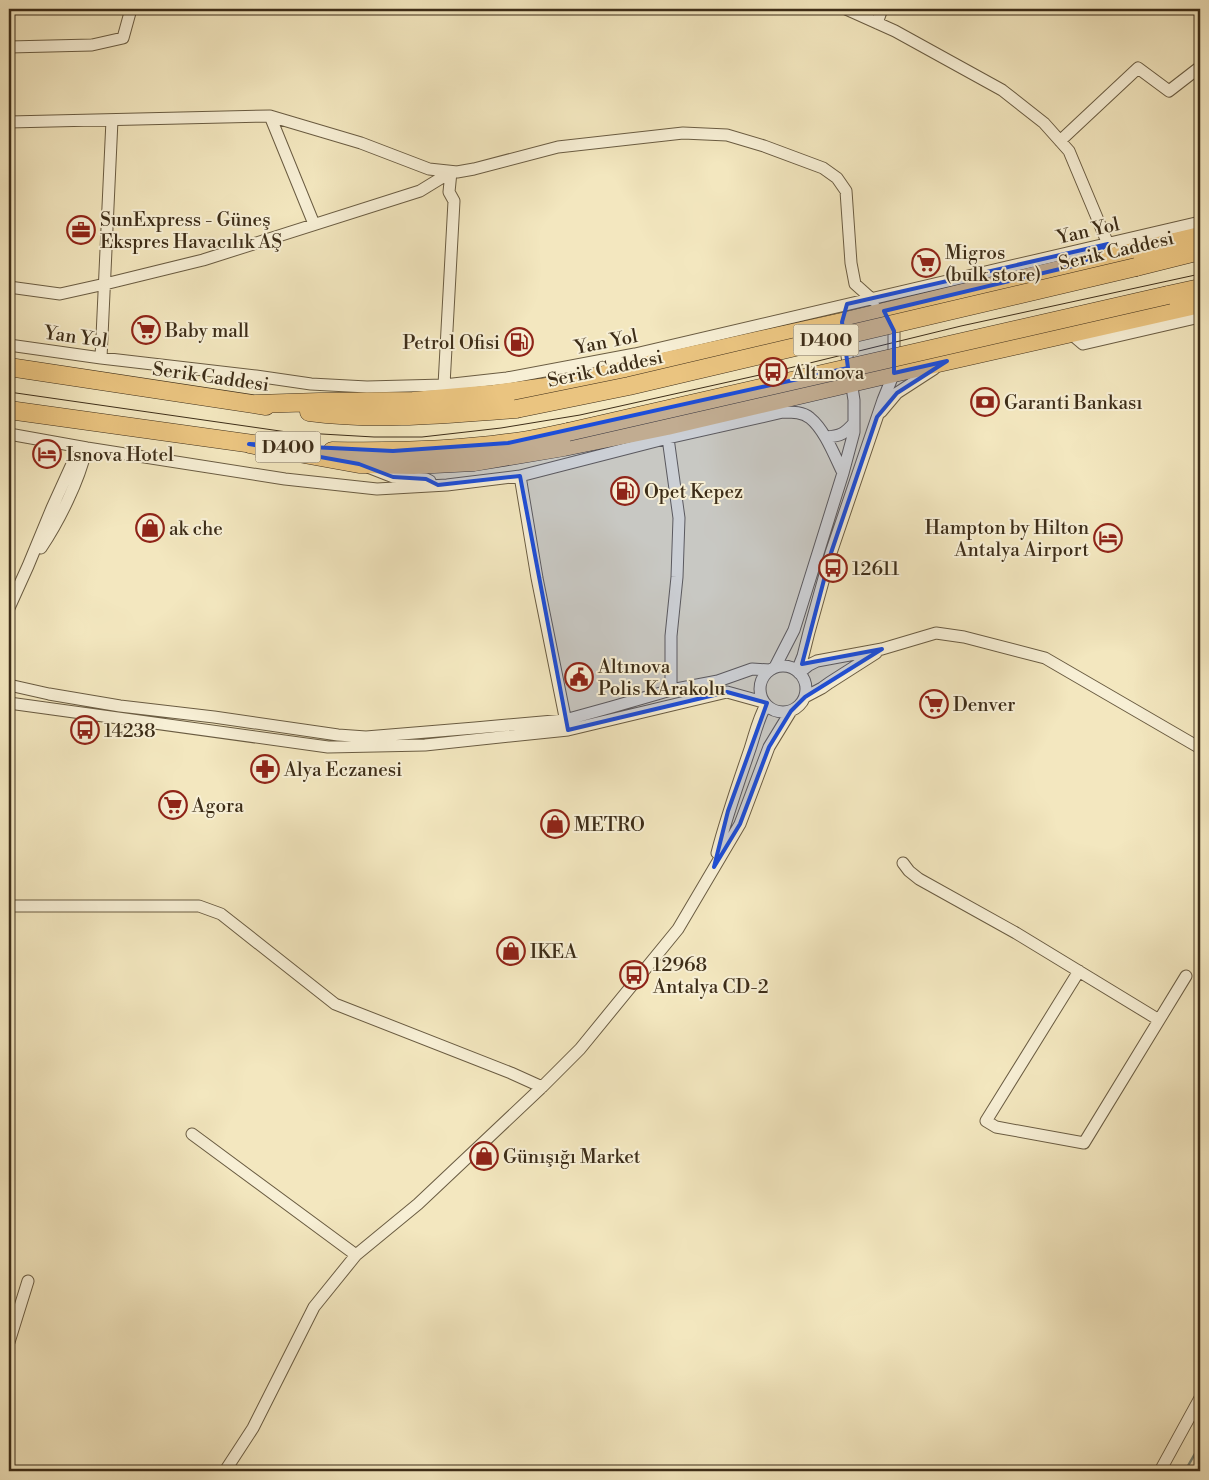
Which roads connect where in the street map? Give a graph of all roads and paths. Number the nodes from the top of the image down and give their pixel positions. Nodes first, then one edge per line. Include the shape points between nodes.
1 (131, 9) edge
2 (846, 9) edge
3 (882, 9) edge
4 (876, 23) junction
5 (9, 47) edge
6 (1200, 67) edge
7 (270, 116) junction
8 (112, 120) junction
9 (9, 122) edge
10 (1060, 141) junction
11 (451, 172) junction
12 (1200, 222) edge
13 (314, 224) junction
14 (1167, 230) junction
15 (1197, 242) edge
16 (1108, 244) junction
17 (1081, 264) junction
18 (105, 284) junction
19 (855, 284) junction
20 (9, 287) edge
21 (1200, 288) edge
22 (871, 298) junction
23 (847, 304) junction
24 (1200, 304) edge
25 (884, 311) junction
26 (1200, 317) edge
27 (842, 322) junction
28 (1076, 338) junction
29 (9, 345) edge
30 (102, 358) junction
31 (948, 361) junction
32 (9, 367) edge
33 (894, 373) junction
34 (444, 384) junction
35 (851, 384) junction
36 (256, 404) junction
37 (9, 410) edge
38 (877, 417) junction
39 (695, 420) junction
40 (854, 423) junction
41 (9, 434) edge
42 (826, 437) junction
43 (668, 438) junction
44 (249, 444) junction
45 (87, 448) junction
46 (359, 464) junction
47 (843, 473) junction
48 (520, 476) junction
49 (438, 485) junction
50 (9, 608) edge
51 (882, 649) junction
52 (772, 669) junction
53 (798, 672) junction
54 (9, 686) edge
55 (671, 690) junction
56 (805, 697) junction
57 (9, 703) edge
58 (765, 704) junction
59 (791, 711) junction
60 (566, 725) junction
61 (1200, 748) edge
62 (903, 863) dead end
63 (714, 867) junction
64 (9, 906) edge
65 (1079, 971) junction
66 (1186, 976) dead end
67 (1159, 1020) junction
68 (542, 1087) junction
69 (192, 1134) dead end
70 (356, 1255) junction
71 (28, 1281) dead end
72 (9, 1342) edge
73 (1200, 1398) edge
74 (225, 1471) edge
75 (1160, 1471) edge

1 - 5 street via 124,38 92,45
2 - 4 street
3 - 4 street
4 - 10 street via 1002,90 1044,123
6 - 10 street via 1170,91 1138,68
7 - 8 street
7 - 11 street via 361,143 429,169
7 - 13 street
8 - 9 street
8 - 18 street
10 - 16 street via 1069,151
11 - 13 street via 420,191
11 - 19 street via 558,147 683,133 728,135 823,168 837,178 846,191 850,263
11 - 34 street via 449,192 454,201
12 - 14 street, Yan Yol
13 - 18 street via 203,260
14 - 15 street
14 - 16 street, Yan Yol
15 - 17 highway
15 - 36 highway, Serik Caddesi / D400, bridge via 1136,267 629,386 516,409 370,417
16 - 17 street
16 - 22 street, Yan Yol
17 - 25 highway
18 - 20 street via 60,294
18 - 30 street
19 - 22 street
19 - 23 street
21 - 44 highway, D400, bridge via 508,443 393,451 332,451
22 - 23 street, Yan Yol
22 - 25 street
23 - 27 street
23 - 34 street, Yan Yol via 635,354 507,378
24 - 28 highway
25 - 27 highway
25 - 33 street via 894,332
26 - 28 street
27 - 35 street
27 - 36 highway via 554,386 412,401
28 - 31 highway
29 - 30 street, Yan Yol
30 - 34 street, Yan Yol via 310,384 368,387
31 - 33 highway
31 - 38 street via 897,393
32 - 36 highway, Serik Caddesi / D400
33 - 35 highway
33 - 38 street
35 - 39 highway
35 - 40 street
37 - 44 highway, D400
38 - 53 street via 831,552
39 - 43 street
39 - 46 highway via 474,462
40 - 42 street via 844,434
40 - 47 street
41 - 45 street
42 - 43 street via 810,418 783,412
42 - 47 street
43 - 48 street
43 - 55 street via 679,518 671,636
44 - 46 highway
45 - 49 street via 292,480 377,489
45 - 50 street via 72,464
46 - 49 street via 393,477 426,479
47 - 52 street via 794,630
48 - 49 street
48 - 60 street
51 - 53 street via 817,661
51 - 56 street
51 - 61 street via 936,633 1045,658
52 - 53 street via 786,666
52 - 55 street via 752,669 718,681
52 - 58 street via 761,681 760,696
53 - 56 street via 805,684
54 - 60 street via 120,706 338,735
55 - 60 street
56 - 59 street via 800,706
57 - 60 street via 328,747 425,745
58 - 59 street via 773,710
58 - 60 street via 727,692
58 - 63 street via 728,811
59 - 63 street via 769,747 740,824
62 - 65 street via 919,879
63 - 68 street via 678,929 580,1049
64 - 68 street via 199,906 220,914 335,1004
65 - 67 street
65 - 67 street via 986,1122 996,1127 1084,1143
66 - 67 street
68 - 70 street via 418,1204
69 - 70 street
70 - 74 street via 314,1307 253,1428
71 - 72 street
73 - 75 street

